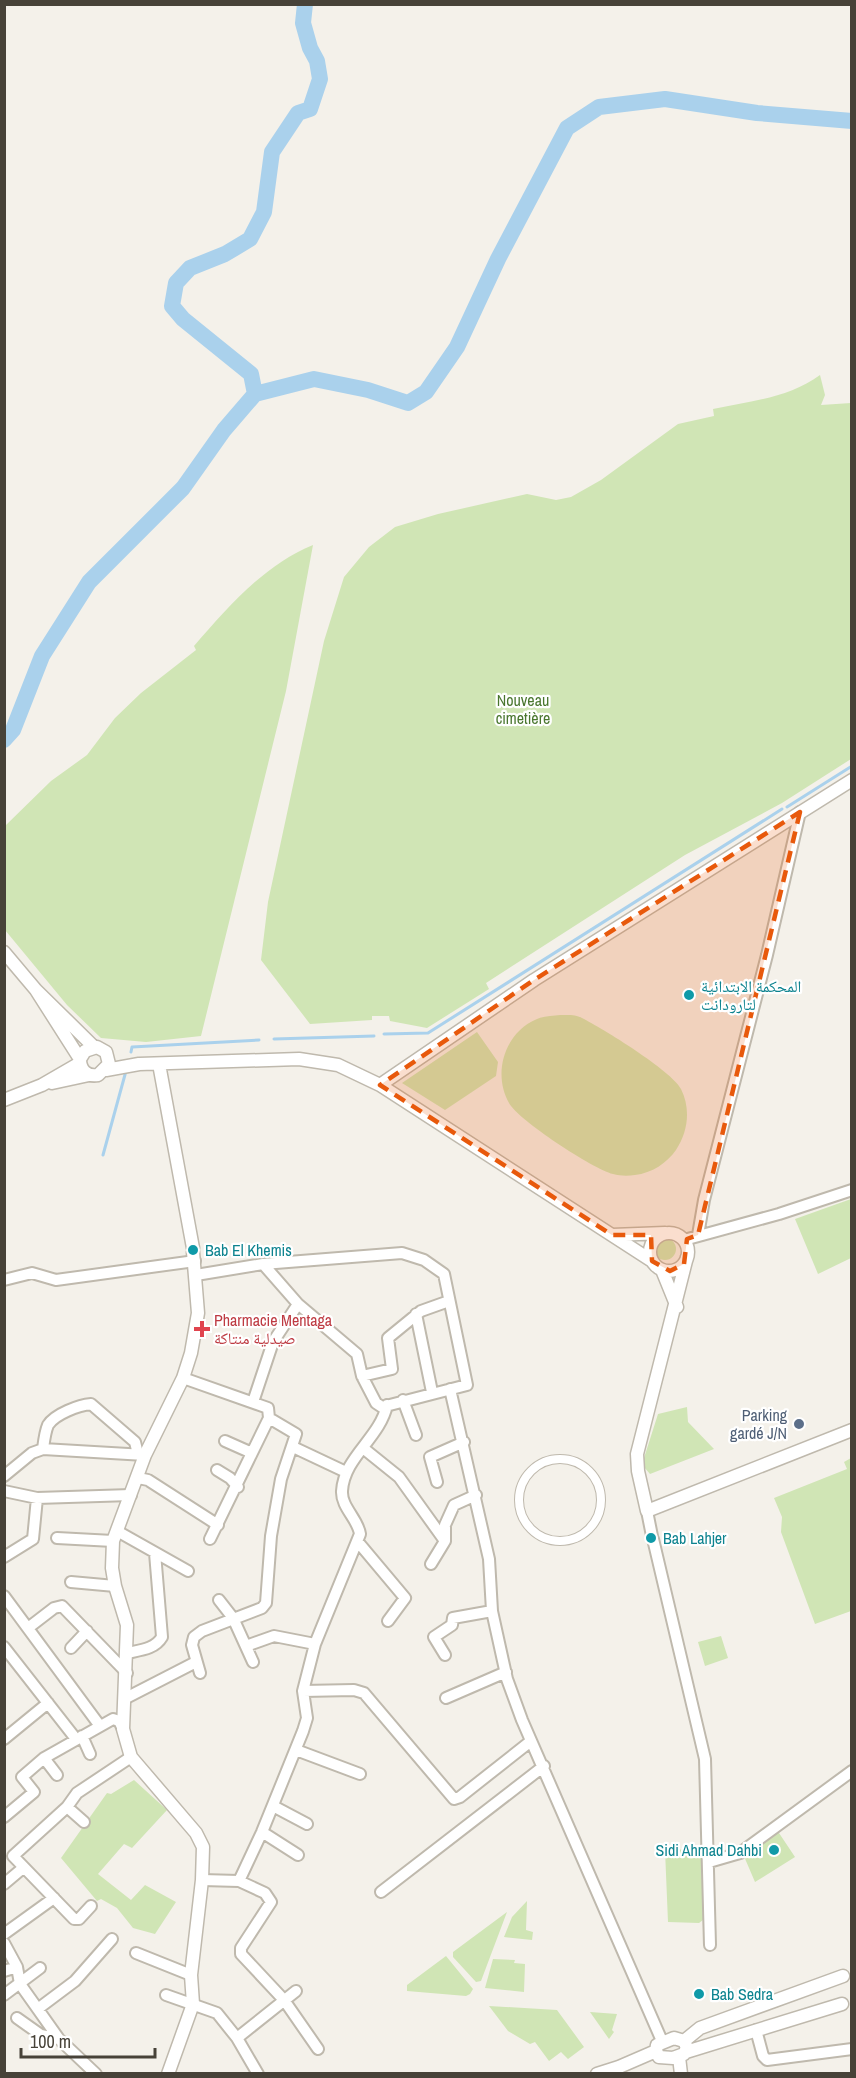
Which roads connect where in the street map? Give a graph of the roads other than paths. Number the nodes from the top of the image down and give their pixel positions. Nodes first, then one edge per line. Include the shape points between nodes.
1 (852, 780) edge
2 (800, 812) junction
3 (4, 952) edge
4 (36, 990) junction
5 (94, 1047) junction
6 (107, 1055) junction
7 (80, 1061) junction
8 (139, 1064) junction
9 (159, 1064) junction
10 (106, 1070) junction
11 (89, 1075) junction
12 (42, 1085) junction
13 (380, 1085) junction
14 (4, 1100) edge
15 (852, 1190) edge
16 (666, 1233) junction
17 (612, 1235) junction
18 (698, 1235) junction
19 (684, 1240) junction
20 (194, 1254) junction
21 (687, 1257) junction
22 (263, 1264) junction
23 (657, 1265) junction
24 (196, 1275) junction
25 (4, 1280) edge
26 (449, 1301) junction
27 (298, 1304) junction
28 (677, 1307) junction
29 (416, 1314) junction
30 (362, 1376) junction
31 (183, 1377) junction
32 (450, 1389) junction
33 (432, 1392) junction
34 (403, 1400) junction
35 (253, 1402) junction
36 (387, 1405) junction
37 (269, 1418) junction
38 (852, 1430) edge
39 (416, 1435) dead end
40 (225, 1441) dead end
41 (464, 1443) junction
42 (293, 1447) junction
43 (363, 1448) junction
44 (43, 1449) junction
45 (252, 1453) junction
46 (141, 1455) junction
47 (217, 1470) dead end
48 (346, 1472) junction
49 (4, 1476) edge
50 (138, 1478) junction
51 (437, 1482) dead end
52 (238, 1486) junction
53 (4, 1491) edge
54 (131, 1495) junction
55 (476, 1496) junction
56 (37, 1498) junction
57 (519, 1502) joint
58 (647, 1511) junction
59 (218, 1525) junction
60 (115, 1536) junction
61 (57, 1538) dead end
62 (210, 1539) dead end
63 (445, 1541) junction
64 (358, 1542) junction
65 (155, 1553) junction
66 (4, 1557) edge
67 (431, 1564) dead end
68 (188, 1572) dead end
69 (71, 1582) dead end
70 (115, 1586) junction
71 (4, 1596) edge
72 (219, 1600) dead end
73 (492, 1611) junction
74 (233, 1618) junction
75 (388, 1621) dead end
76 (28, 1628) junction
77 (87, 1631) junction
78 (315, 1644) junction
79 (246, 1646) junction
80 (4, 1647) edge
81 (71, 1648) dead end
82 (128, 1653) junction
83 (446, 1655) dead end
84 (196, 1662) junction
85 (253, 1662) dead end
86 (506, 1672) junction
87 (127, 1673) junction
88 (200, 1673) dead end
89 (303, 1691) junction
90 (446, 1698) dead end
91 (124, 1700) junction
92 (48, 1702) junction
93 (100, 1726) junction
94 (123, 1729) junction
95 (79, 1737) junction
96 (4, 1738) edge
97 (531, 1741) junction
98 (296, 1750) junction
99 (90, 1754) dead end
100 (131, 1756) junction
101 (44, 1758) junction
102 (544, 1766) junction
103 (852, 1771) edge
104 (360, 1774) dead end
105 (57, 1775) dead end
106 (273, 1806) junction
107 (67, 1807) junction
108 (4, 1817) edge
109 (84, 1822) dead end
110 (307, 1824) dead end
111 (262, 1832) junction
112 (298, 1855) dead end
113 (709, 1862) junction
114 (23, 1868) junction
115 (202, 1880) junction
116 (238, 1881) junction
117 (4, 1884) edge
118 (381, 1892) dead end
119 (54, 1898) junction
120 (92, 1906) dead end
121 (4, 1934) edge
122 (112, 1939) dead end
123 (4, 1943) edge
124 (710, 1945) dead end
125 (136, 1953) dead end
126 (16, 1966) junction
127 (40, 1968) dead end
128 (4, 1971) edge
129 (846, 1975) edge
130 (191, 1976) junction
131 (20, 1984) junction
132 (296, 1990) dead end
133 (4, 1995) edge
134 (166, 1995) dead end
135 (284, 2000) junction
136 (193, 2004) junction
137 (842, 2004) dead end
138 (39, 2008) junction
139 (17, 2018) dead end
140 (756, 2030) junction
141 (237, 2038) junction
142 (59, 2039) junction
143 (659, 2046) junction
144 (318, 2049) dead end
145 (852, 2049) edge
146 (683, 2050) junction
147 (96, 2073) edge
148 (168, 2073) edge
149 (258, 2073) edge
150 (597, 2073) edge
151 (681, 2073) edge

1 - 2 street
2 - 13 street via 534,980
2 - 18 street
3 - 4 street
4 - 5 street
4 - 7 street
5 - 6 street
5 - 7 street via 85,1051
6 - 8 street
6 - 10 street
7 - 11 street
7 - 12 street
8 - 9 street
8 - 10 street
9 - 13 street via 316,1061 355,1072
9 - 20 street
10 - 11 street
11 - 12 street
12 - 14 street
13 - 17 street
15 - 18 street
16 - 17 street
16 - 19 street
16 - 23 street via 651,1247
17 - 23 street
18 - 19 street
19 - 21 street
20 - 24 street
20 - 25 street via 56,1280 32,1273
21 - 23 street via 677,1269
21 - 28 street
22 - 24 street
22 - 26 street via 375,1254 411,1255 442,1271
22 - 27 street
23 - 28 street
24 - 31 street via 198,1313
26 - 29 street
26 - 32 street via 466,1385
27 - 30 street via 357,1354
27 - 35 street via 269,1351
28 - 58 street via 638,1454
29 - 30 street via 387,1339 392,1369
29 - 33 street
30 - 36 street via 376,1403
31 - 35 street
31 - 46 street
32 - 33 street
32 - 41 street
33 - 34 street
34 - 36 street
34 - 39 street
35 - 37 street via 268,1408
36 - 43 street via 383,1421
37 - 42 street via 296,1434
37 - 45 street
38 - 58 street
40 - 45 street
41 - 51 street via 430,1457
41 - 55 street
42 - 48 street
42 - 74 street via 281,1479 275,1513 266,1603
43 - 48 street
43 - 63 street via 399,1477
44 - 46 street
44 - 46 street via 53,1419 92,1404 135,1442
44 - 49 street
45 - 52 street
46 - 50 street
47 - 52 street
48 - 64 street via 342,1494 359,1527
50 - 54 street
50 - 59 street via 148,1480
52 - 59 street
53 - 56 street
54 - 56 street
54 - 60 street
55 - 63 street via 454,1505 445,1525
55 - 73 street via 489,1559
56 - 66 street via 33,1539
57 - 57 street via 527,1475 551,1460 566,1459 591,1472 602,1498 593,1525 569,1541 541,1537 522,1516
58 - 113 street via 705,1759
59 - 62 street
60 - 61 street
60 - 65 street
60 - 70 street
63 - 67 street
64 - 75 street via 405,1598
64 - 78 street
65 - 68 street
65 - 82 street via 162,1637 149,1648
69 - 70 street
70 - 82 street via 127,1625
71 - 76 street
72 - 74 street
73 - 83 street via 453,1618 452,1625 434,1637
73 - 86 street
74 - 79 street
74 - 84 street via 194,1637
76 - 77 street via 59,1606
76 - 93 street
77 - 81 street
77 - 87 street
78 - 79 street via 274,1636
78 - 89 street
79 - 85 street
80 - 92 street
82 - 87 street
84 - 88 street
84 - 91 street
86 - 90 street
86 - 97 street
87 - 91 street
89 - 97 street via 364,1693 454,1799
89 - 98 street via 307,1719
91 - 94 street
92 - 95 street
92 - 96 street
93 - 94 street via 112,1719 119,1721
93 - 95 street
94 - 100 street
95 - 99 street
95 - 101 street
97 - 102 street
98 - 104 street
98 - 106 street
100 - 107 street via 77,1793
100 - 115 street via 200,1840
101 - 105 street
101 - 108 street via 22,1777 34,1792
102 - 118 street
102 - 143 street
103 - 113 street via 740,1853
106 - 110 street
106 - 111 street
107 - 109 street
107 - 114 street via 13,1854
111 - 112 street
111 - 116 street
113 - 124 street
114 - 117 street
114 - 119 street
115 - 116 street
115 - 130 street
116 - 135 street via 265,1893 271,1902 240,1952
119 - 120 street via 76,1920
119 - 121 street
122 - 138 street via 75,1982
123 - 126 street
125 - 130 street
126 - 128 street
126 - 131 street
127 - 131 street
129 - 146 street via 706,2025 694,2031
130 - 136 street
131 - 133 street
131 - 138 street
132 - 135 street
134 - 136 street
135 - 141 street
135 - 144 street
136 - 141 street via 217,2013
136 - 148 street
137 - 140 street
138 - 142 street
139 - 142 street via 41,2035
140 - 145 street via 767,2060
140 - 146 street
141 - 149 street
142 - 147 street
143 - 146 street via 674,2038
143 - 146 street via 662,2059
143 - 150 street via 619,2067
146 - 151 street

